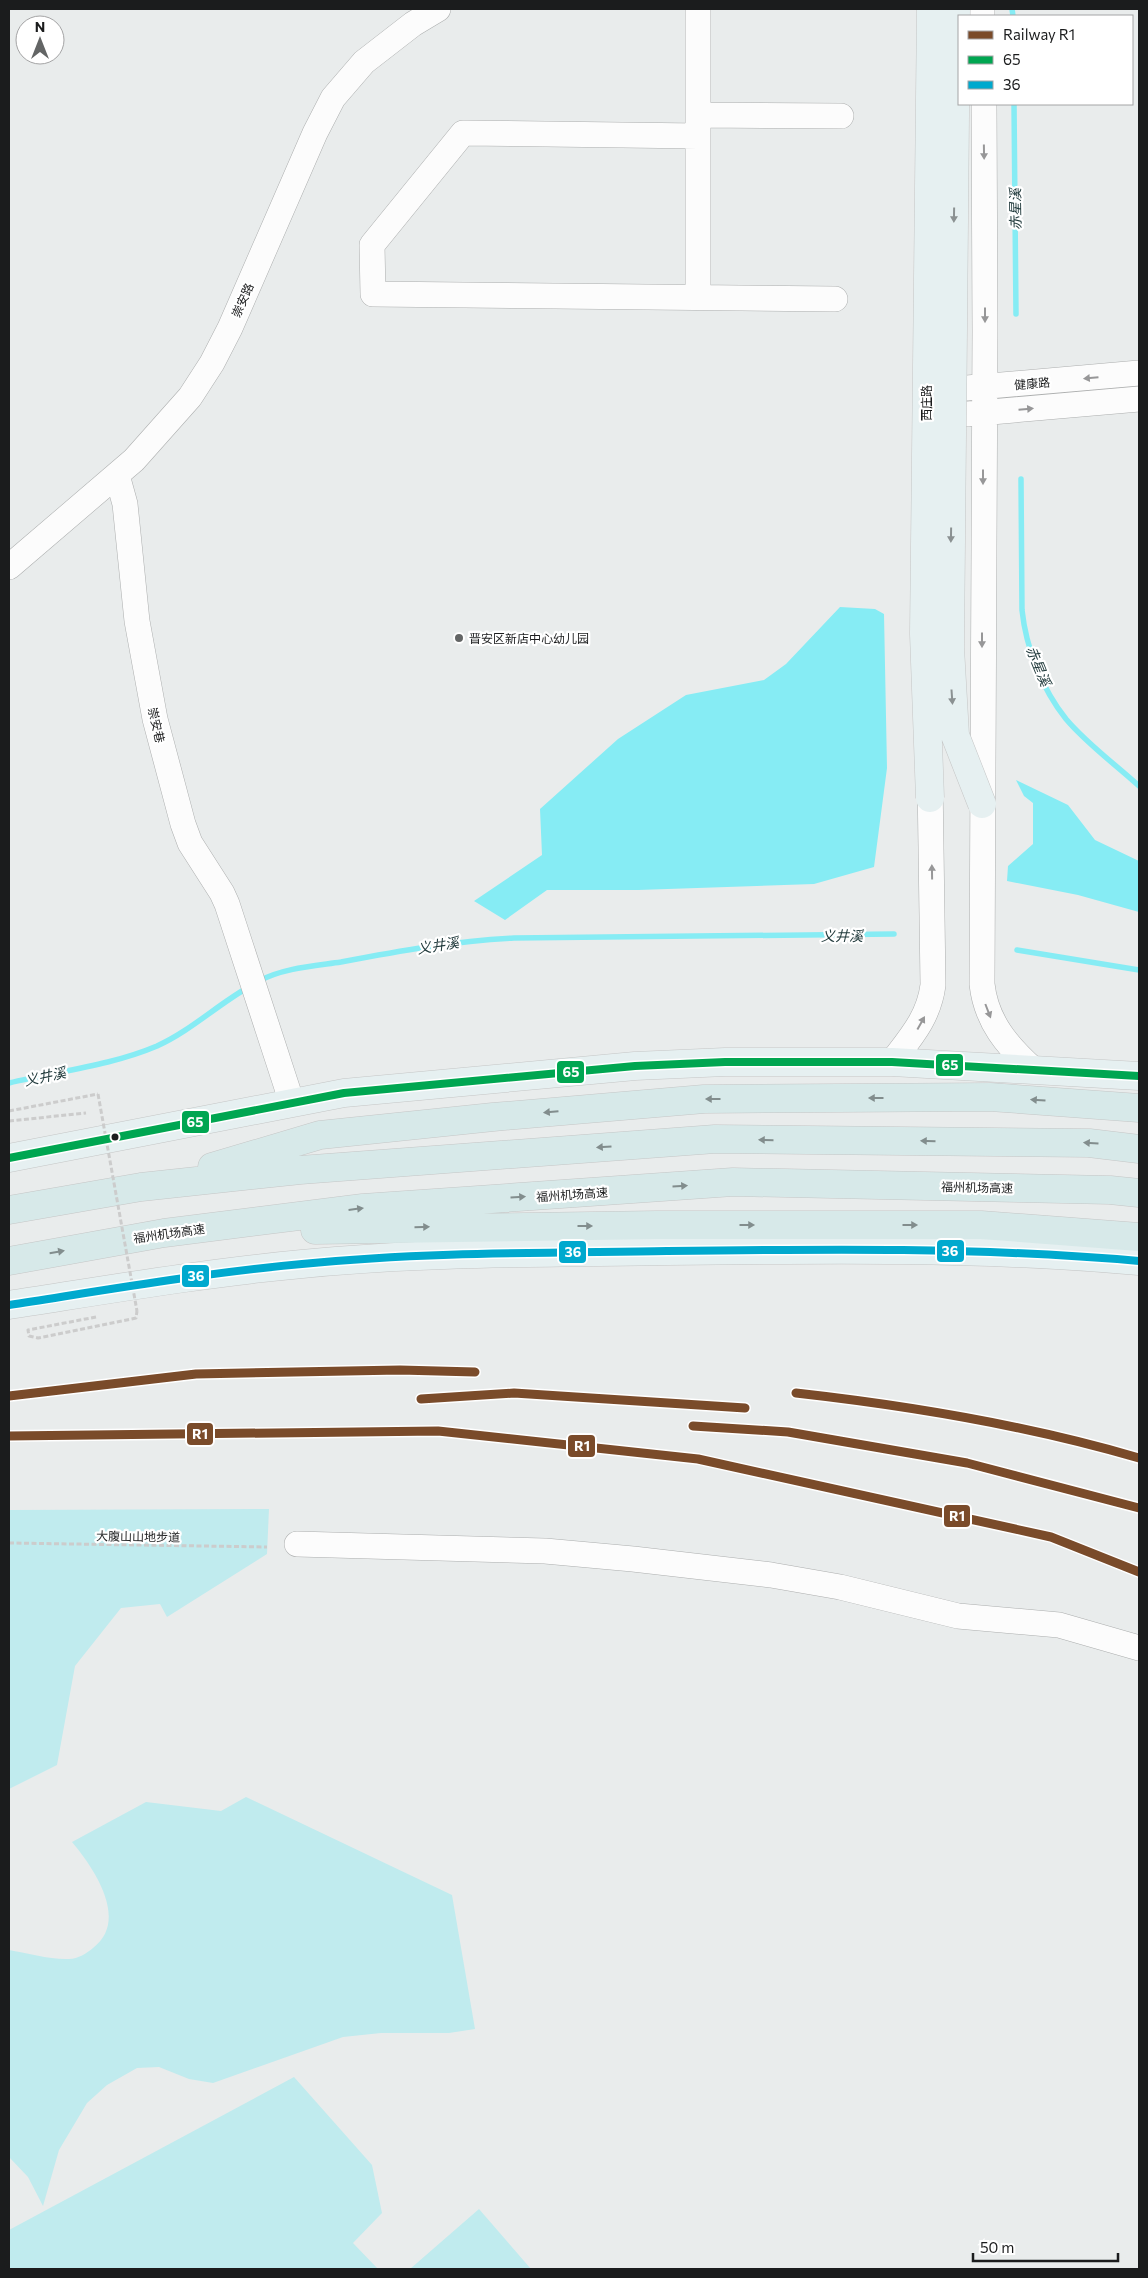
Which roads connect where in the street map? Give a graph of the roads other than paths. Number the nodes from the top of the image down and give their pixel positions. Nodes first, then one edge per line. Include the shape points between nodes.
1 (438, 9) edge
2 (698, 9) edge
3 (919, 9) edge
4 (931, 9) edge
5 (956, 9) edge
6 (984, 105) edge
7 (841, 116) dead end
8 (698, 126) junction
9 (698, 296) junction
10 (835, 299) dead end
11 (1139, 373) edge
12 (984, 387) junction
13 (925, 392) junction
14 (1139, 399) edge
15 (984, 413) junction
16 (925, 418) junction
17 (117, 475) junction
18 (9, 567) edge
19 (930, 798) junction
20 (982, 804) junction
21 (892, 1062) junction
22 (1034, 1070) junction
23 (1139, 1076) edge
24 (292, 1103) junction
25 (1139, 1108) edge
26 (1139, 1149) edge
27 (9, 1158) edge
28 (141, 1188) junction
29 (1139, 1193) edge
30 (9, 1210) edge
31 (164, 1233) junction
32 (1139, 1237) edge
33 (1139, 1260) edge
34 (9, 1261) edge
35 (9, 1305) edge
36 (297, 1544) dead end
37 (1139, 1648) edge

1 - 17 street, 崇安路 via 373,55 338,90 212,363 169,423
2 - 8 street
3 - 13 street
4 - 19 main road, 西庄路, bridge via 924,625
5 -> 20 main road, bridge via 950,648 955,735
6 -> 12 street
7 - 8 street
8 - 9 street
8 - 9 street via 463,133 372,245 373,294
9 - 10 street
11 -> 12 street, 健康路
12 - 13 street, 健康路
12 - 15 street
13 - 16 street
15 -> 14 street, 健康路
15 - 16 street, 健康路
15 -> 20 street
16 - 19 street
17 - 18 street, 崇安路
17 - 24 street, 崇安巷 via 125,504 138,628 154,719 183,824 198,858 222,893
21 -> 19 street via 913,1036 928,1009 933,985
20 -> 22 street via 983,997 994,1026 1015,1053
21 - 22 main road
21 - 24 main road via 725,1062 635,1066 344,1093
22 - 23 main road
24 - 27 main road
25 -> 28 highway via 990,1097 704,1099 320,1135
26 -> 28 highway via 1089,1143 715,1139 300,1170
28 - 30 highway
31 -> 29 highway, 福州机场高速 via 363,1208 733,1182
31 -> 32 highway via 445,1227 981,1225
34 -> 31 highway, 福州机场高速
33 - 35 main road via 1027,1253 872,1250 563,1252 425,1257 220,1273
36 - 37 street via 544,1551 724,1570 840,1587 965,1617 1060,1625

